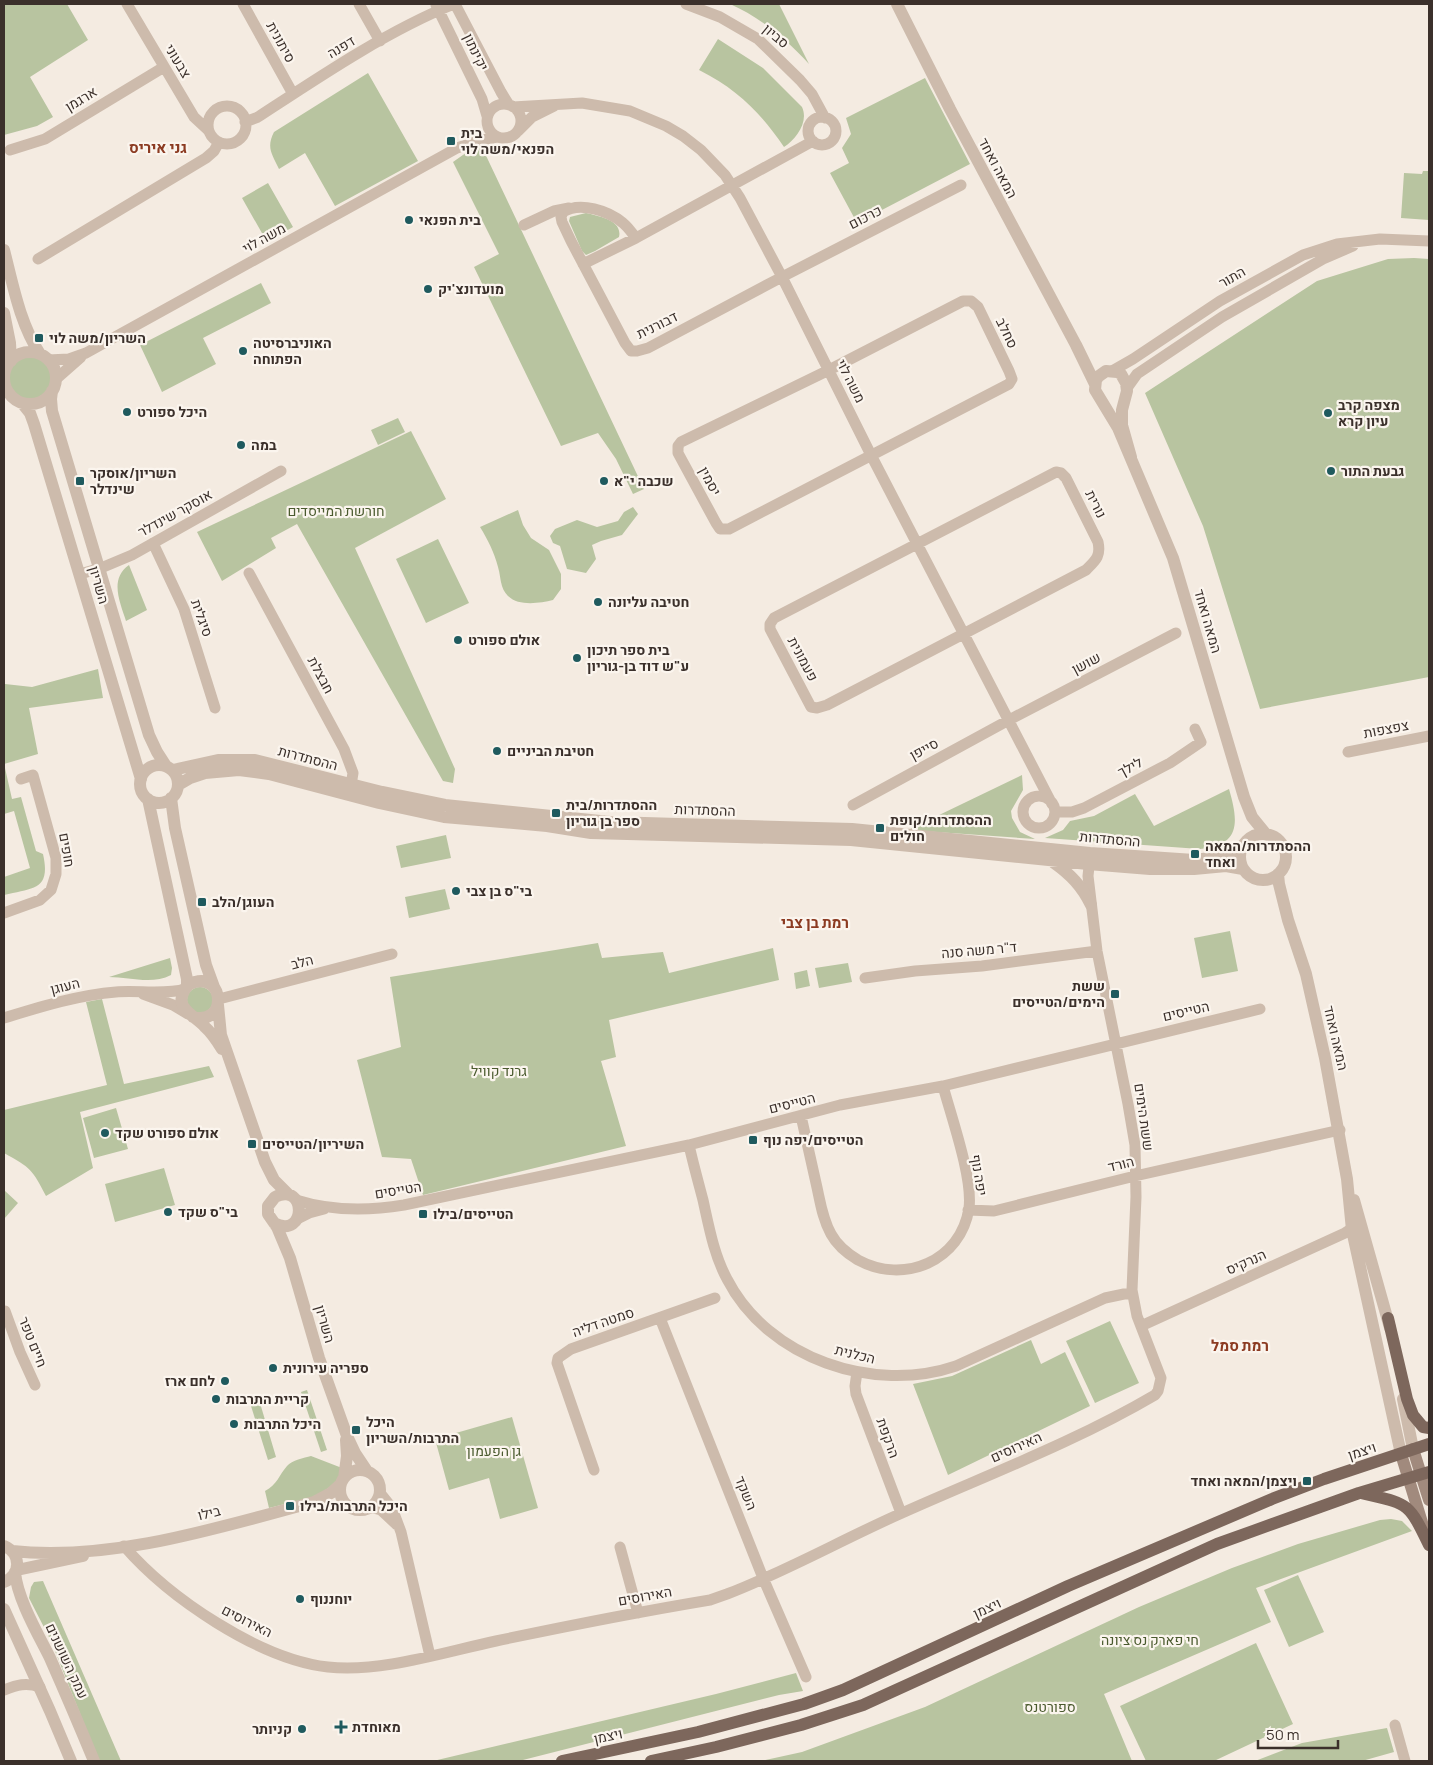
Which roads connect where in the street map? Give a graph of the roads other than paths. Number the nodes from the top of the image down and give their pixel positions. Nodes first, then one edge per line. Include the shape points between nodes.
1 (127, 4) edge
2 (242, 4) edge
3 (359, 4) edge
4 (455, 4) edge
5 (686, 4) edge
6 (897, 4) edge
7 (436, 7) edge
8 (380, 41) junction
9 (164, 67) junction
10 (293, 94) junction
11 (559, 104) junction
12 (511, 106) junction
13 (825, 118) junction
14 (487, 119) junction
15 (245, 122) junction
16 (208, 130) junction
17 (517, 132) junction
18 (497, 137) junction
19 (219, 142) junction
20 (813, 142) junction
21 (457, 148) junction
22 (10, 150) dead end
23 (961, 185) dead end
24 (732, 186) junction
25 (574, 208) junction
26 (524, 225) dead end
27 (636, 238) junction
28 (1380, 239) junction
29 (1429, 241) edge
30 (4, 250) edge
31 (38, 259) dead end
32 (583, 264) junction
33 (782, 276) junction
34 (4, 313) edge
35 (1076, 344) junction
36 (86, 353) junction
37 (44, 357) junction
38 (11, 361) junction
39 (829, 370) junction
40 (1109, 371) junction
41 (4, 373) edge
42 (1095, 384) junction
43 (54, 385) junction
44 (1126, 391) junction
45 (1101, 400) junction
46 (20, 402) junction
47 (4, 403) edge
48 (872, 455) junction
49 (1131, 457) junction
50 (281, 471) dead end
51 (153, 542) junction
52 (918, 543) junction
53 (101, 568) junction
54 (80, 574) junction
55 (249, 574) dead end
56 (1176, 633) dead end
57 (964, 635) junction
58 (215, 708) dead end
59 (1009, 720) junction
60 (1195, 729) dead end
61 (1429, 736) edge
62 (1348, 752) dead end
63 (169, 768) junction
64 (1033, 770) junction
65 (141, 778) junction
66 (21, 779) dead end
67 (178, 785) junction
68 (350, 790) junction
69 (1244, 797) junction
70 (171, 798) junction
71 (148, 799) junction
72 (1026, 803) junction
73 (853, 804) dead end
74 (1053, 808) junction
75 (1266, 833) junction
76 (1244, 844) junction
77 (1089, 858) junction
78 (1051, 860) junction
79 (1243, 869) junction
80 (1278, 874) junction
81 (1262, 880) junction
82 (1090, 905) junction
83 (1286, 905) junction
84 (4, 913) edge
85 (1096, 951) junction
86 (392, 954) dead end
87 (865, 978) dead end
88 (186, 988) junction
89 (134, 991) junction
90 (217, 997) junction
91 (1260, 1009) dead end
92 (190, 1015) junction
93 (4, 1018) edge
94 (1116, 1044) junction
95 (229, 1060) junction
96 (943, 1086) junction
97 (801, 1116) junction
98 (1340, 1130) junction
99 (688, 1144) junction
100 (265, 1162) junction
101 (1135, 1176) junction
102 (292, 1197) junction
103 (270, 1203) junction
104 (328, 1208) junction
105 (968, 1210) junction
106 (295, 1222) junction
107 (274, 1223) junction
108 (1357, 1226) junction
109 (290, 1258) junction
110 (1132, 1294) junction
111 (715, 1298) dead end
112 (4, 1313) edge
113 (660, 1318) junction
114 (1388, 1318) junction
115 (1141, 1326) junction
116 (857, 1372) junction
117 (1161, 1383) joint
118 (36, 1385) dead end
119 (343, 1425) junction
120 (1429, 1428) edge
121 (1429, 1444) edge
122 (1413, 1449) junction
123 (1401, 1454) junction
124 (594, 1470) dead end
125 (367, 1471) junction
126 (1425, 1478) edge
127 (343, 1481) junction
128 (1409, 1485) junction
129 (380, 1493) junction
130 (1359, 1493) junction
131 (1429, 1500) edge
132 (314, 1502) junction
133 (346, 1504) junction
134 (370, 1507) junction
135 (900, 1513) junction
136 (401, 1532) junction
137 (1429, 1544) edge
138 (6, 1546) edge
139 (124, 1546) junction
140 (620, 1547) dead end
141 (109, 1549) junction
142 (16, 1571) junction
143 (763, 1578) junction
144 (4, 1582) edge
145 (4, 1609) edge
146 (638, 1612) junction
147 (430, 1656) junction
148 (806, 1678) dead end
149 (40, 1687) junction
150 (4, 1690) edge
151 (1395, 1726) dead end
152 (71, 1761) edge
153 (94, 1761) edge
154 (562, 1761) edge
155 (650, 1761) edge
156 (1404, 1761) edge

1 - 9 street, צבעוני
2 - 10 street, סיתונית
3 - 8 street
4 - 7 street, דפנה
4 - 12 street, יקינתון via 500,92
5 - 13 street, סביון via 720,17 758,39 812,94
6 - 35 street, המאה ואחד
7 - 8 street, דפנה
7 - 14 street, יקינתון via 482,99
8 - 10 street, דפנה
9 - 16 street, צבעוני via 194,117
9 - 22 street, ארגמן via 45,139
10 - 15 street, דפנה
11 - 12 street, משה לוי
11 - 17 street, משה לוי via 532,117
11 - 24 street, משה לוי via 610,107 660,123 701,150
12 - 14 street via 494,107
12 - 17 street via 520,116
13 - 20 street via 815,119 809,126 808,133
13 - 20 street via 833,123 834,136 826,144
14 - 18 street via 490,131
14 - 21 street, משה לוי via 476,134
15 - 16 street via 238,110 222,107 210,117
15 - 19 street via 240,138 232,144
16 - 19 street
17 - 18 street via 508,138
18 - 21 street, משה לוי
19 - 31 street via 206,158
20 - 24 street
21 - 36 street, משה לוי
23 - 33 street, כרכום
24 - 27 street
24 - 33 street, משה לוי
25 - 26 street via 554,211
25 - 27 street via 613,216
25 - 32 street, דבורנית via 563,212 561,217
27 - 32 street
28 - 29 street, התור
28 - 40 street, התור via 1337,244 1303,255
28 - 44 street, התור via 1323,259 1222,317 1137,374
30 - 37 street via 31,339
32 - 33 street, דבורנית via 631,351 648,348
33 - 39 street, משה לוי
34 - 38 street
35 - 40 street, המאה ואחד via 1094,365
35 - 42 street, המאה ואחד
36 - 37 street, משה לוי via 69,359
36 - 43 street, משה לוי
37 - 38 street via 27,353
37 - 43 street via 55,371
38 - 41 street
39 - 48 street, משה לוי
39 - 48 street, סחלב via 963,301 971,301 978,307 1012,380
39 - 48 street, יסמין via 681,442 678,453 716,523 724,530
40 - 42 street via 1099,376
40 - 44 street via 1124,378
41 - 46 street via 7,391
42 - 45 street
43 - 46 street via 48,398 38,403
43 - 53 street, השריון via 52,411
44 - 45 street via 1114,403
44 - 49 street, המאה ואחד via 1122,425
45 - 49 street, המאה ואחד
46 - 47 street
46 - 54 street, השריון via 30,413 34,424
48 - 52 street, משה לוי
49 - 69 street, המאה ואחד via 1173,558
50 - 51 street, אוסקר שינדלר
51 - 53 street, אוסקר שינדלר
51 - 58 street, סיגלית via 184,609
52 - 57 street, משה לוי
52 - 57 street, נורית via 1056,472 1066,478 1098,542 1100,552 1086,570
52 - 57 street, פעמונית via 774,618 770,629 812,706 817,708
53 - 54 street, אוסקר שינדלר
53 - 63 street, השריון via 149,735
54 - 65 street, השריון
55 - 68 street, חבצלת via 344,749 353,773
56 - 59 street, שושן
57 - 59 street, משה לוי
59 - 64 street, משה לוי
59 - 73 street, סייפן
60 - 74 street, לילך via 1201,742 1170,763 1084,808 1072,812
61 - 62 street, צפצפות
63 - 65 street via 152,766
63 - 67 street via 176,775
63 - 68 street, ההסתדרות via 240,759 271,763
64 - 72 street, משה לוי via 1032,794
64 - 74 street, משה לוי
65 - 71 street via 141,790
66 - 84 street, חופים via 33,775 56,858 56,874 51,890 40,900
67 - 68 street, ההסתדרות via 205,773 239,770
67 - 70 street
68 - 77 street, ההסתדרות via 445,805 596,821 852,829
68 - 78 street, ההסתדרות via 444,817 591,833 851,840
69 - 75 street, המאה ואחד via 1252,816
69 - 76 street, המאה ואחד
70 - 71 street via 160,803
70 - 90 street via 206,965
71 - 88 street via 187,978
72 - 74 street via 1033,797 1044,797
72 - 74 street via 1025,821 1037,828 1051,823
75 - 76 street via 1259,833
75 - 80 street via 1277,838 1284,847 1286,862
76 - 77 street, ההסתדרות via 1219,857 1194,860
76 - 79 street via 1239,855
77 - 78 street, ההסתדרות
77 - 79 street, ההסתדרות via 1150,869 1216,866
77 - 82 street, ששת הימים
78 - 82 street via 1079,884
79 - 81 street
80 - 81 street
80 - 83 street, המאה ואחד
81 - 83 street
82 - 85 street, ששת הימים
83 - 98 street, המאה ואחד via 1306,974
85 - 87 street, ד"ר משה סנה
85 - 94 street, ששת הימים
86 - 90 street, הלב
88 - 89 street, העוגן via 171,992
88 - 90 street via 194,982 206,982
88 - 92 street via 181,1000
89 - 92 street, העוגן
89 - 93 street, העוגן via 82,997
90 - 92 street via 215,1011 208,1017
90 - 95 street via 221,1035
91 - 94 street, הטייסים
92 - 95 street via 206,1027
94 - 96 street, הטייסים
94 - 101 street, ששת הימים via 1133,1130
95 - 100 street
96 - 97 street, הטייסים via 883,1096
96 - 105 street, יפה נוף via 965,1168
97 - 99 street, הטייסים
97 - 105 street, יפה נוף via 826,1222 837,1242 853,1257 874,1267 907,1270 923,1266 950,1249 964,1226
98 - 101 street, הורד
98 - 108 street, המאה ואחד
99 - 104 street, הטייסים via 404,1206
99 - 116 street, הכלנית via 715,1250 737,1296 760,1323 789,1344 821,1361
100 - 102 street via 274,1180
100 - 103 street
101 - 105 street, הורד via 994,1211
101 - 110 street, ששת הימים
102 - 103 street via 278,1195
102 - 104 street, הטייסים
102 - 106 street via 300,1207
103 - 107 street via 268,1214
104 - 106 street, הטייסים via 309,1213
106 - 107 street via 283,1226
106 - 109 street, השריון via 289,1230
107 - 109 street, השריון
108 - 114 street, המאה ואחד
108 - 115 street, הנרקיס
108 - 123 street, המאה ואחד
109 - 119 street, השריון via 319,1358
110 - 115 street, ששת הימים
110 - 116 street, הכלנית via 1105,1298 941,1371 896,1376
111 - 113 street, סמטה דליה
112 - 118 street, חיים טפר
113 - 124 street, סמטה דליה via 571,1349 558,1358
113 - 143 street, השקד
114 - 120 main road via 1407,1399 1413,1415 1423,1427
114 - 122 street, המאה ואחד
115 - 117 street, ששת הימים via 1160,1372
116 - 135 street, הרקפת via 856,1394
117 - 135 street, האירוסים via 1155,1395 1107,1421
119 - 125 street, השריון
119 - 127 street, השריון via 347,1456
121 - 122 main road, ויצמן
122 - 123 main road, ויצמן
122 - 126 main road
123 - 128 main road
123 - 154 main road, ויצמן via 1324,1479 1213,1523 843,1690 804,1704 698,1732
125 - 127 street via 357,1470
125 - 129 street via 378,1481
126 - 128 main road
126 - 131 main road
127 - 132 street, בילו via 331,1493
127 - 133 street via 341,1494
128 - 130 main road
128 - 137 main road
129 - 134 street
129 - 136 street via 392,1508
130 - 137 main road via 1402,1503
130 - 155 main road via 1217,1544 864,1705 801,1725
132 - 133 street, בילו
132 - 139 street, בילו via 200,1531
133 - 134 street via 356,1509
134 - 136 street via 389,1516
135 - 143 street, האירוסים
136 - 147 street
138 - 141 street, בילו via 44,1552
138 - 142 street, עמק השושנים via 17,1558
139 - 141 street, בילו
139 - 147 street, האירוסים via 142,1567 211,1620 288,1656 312,1664 341,1668
140 - 146 street
141 - 142 street, בילו
142 - 144 street
142 - 153 street, עמק השושנים via 22,1600
143 - 146 street, האירוסים via 710,1600
143 - 148 street, השקד
145 - 149 street
146 - 147 street, האירוסים
149 - 150 street via 23,1684
149 - 152 street
151 - 156 street

